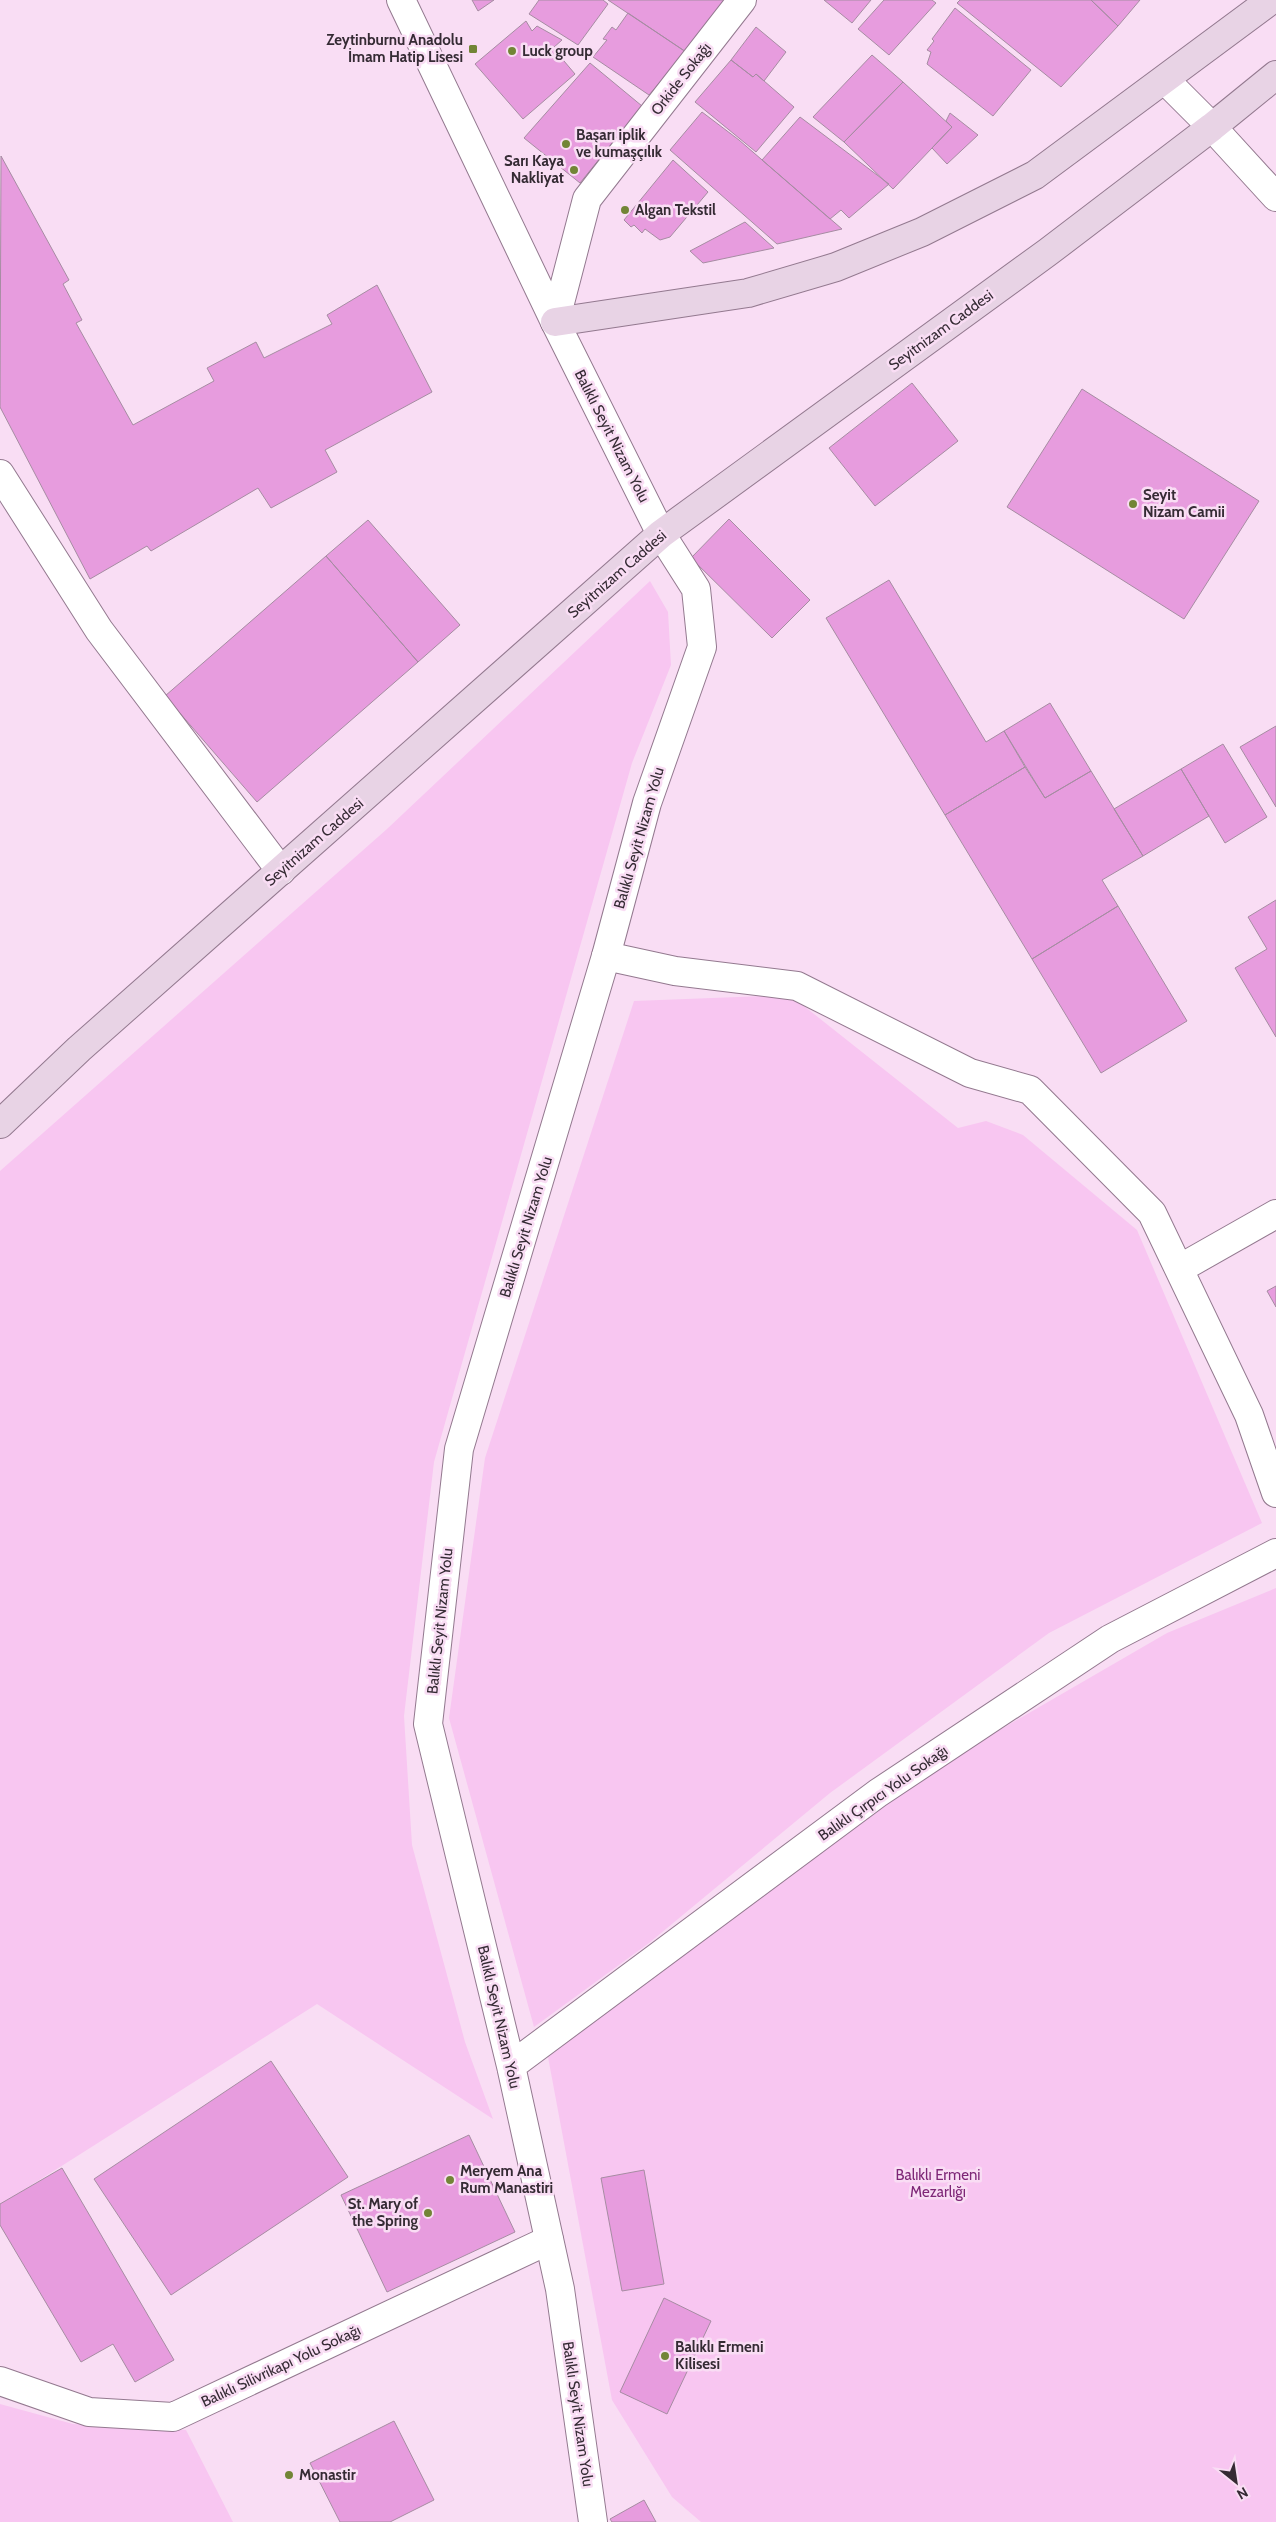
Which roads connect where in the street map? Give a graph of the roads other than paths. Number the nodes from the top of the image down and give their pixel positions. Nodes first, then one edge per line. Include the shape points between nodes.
1 (401, 0) edge
2 (742, 0) edge
3 (1272, 0) edge
4 (1276, 75) edge
5 (1165, 80) junction
6 (1212, 127) junction
7 (1276, 197) edge
8 (555, 322) junction
9 (0, 474) edge
10 (661, 534) junction
11 (281, 871) junction
12 (606, 956) junction
13 (0, 1124) edge
14 (1276, 1214) edge
15 (1179, 1269) junction
16 (1276, 1493) edge
17 (1276, 1553) edge
18 (511, 2066) junction
19 (549, 2240) junction
20 (0, 2381) edge
21 (593, 2522) edge

1 - 8 street, Balıklı Seyit Nizam Yolu
2 - 8 street, Orkide Sokağı via 587,199
3 - 5 main road
4 - 6 main road, Seyitnizam Caddesi
5 - 6 street
5 - 8 main road via 1035,175 922,232 836,267 748,293
6 - 7 street
6 - 10 main road, Seyitnizam Caddesi via 1048,252
8 - 10 street, Balıklı Seyit Nizam Yolu
9 - 11 street via 99,630
10 - 11 main road, Seyitnizam Caddesi
10 - 12 street, Balıklı Seyit Nizam Yolu via 696,589 702,647 647,803
11 - 13 main road, Seyitnizam Caddesi via 78,1049
12 - 15 street via 675,971 796,986 970,1073 1030,1090 1152,1213
12 - 18 street, Balıklı Seyit Nizam Yolu via 459,1449 428,1724
14 - 15 street
15 - 16 street via 1249,1415
17 - 18 street, Balıklı Çırpıcı Yolu Sokağı via 1110,1639 878,1793
18 - 19 street, Balıklı Seyit Nizam Yolu
19 - 20 street, Balıklı Silivrikapı Yolu Sokağı via 173,2417 89,2412
19 - 21 street, Balıklı Seyit Nizam Yolu via 560,2290

